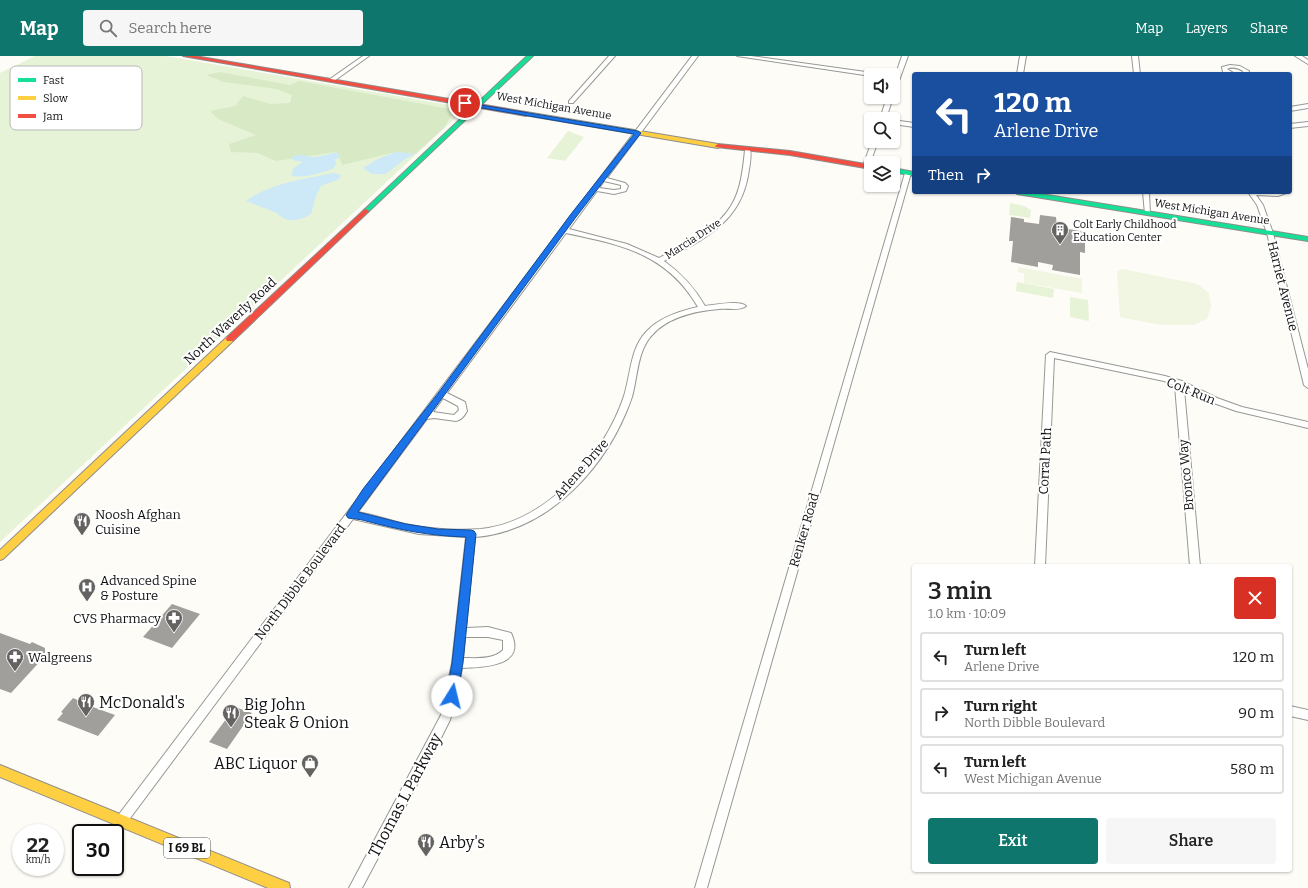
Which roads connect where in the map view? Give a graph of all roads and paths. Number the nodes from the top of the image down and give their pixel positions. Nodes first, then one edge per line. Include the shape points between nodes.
1 (186, 56) edge
2 (366, 56) edge
3 (530, 56) edge
4 (612, 56) edge
5 (695, 56) edge
6 (740, 56) edge
7 (795, 56) edge
8 (905, 56) edge
9 (1022, 56) edge
10 (1135, 56) edge
11 (1298, 56) edge
12 (199, 57) edge
13 (1308, 62) edge
14 (791, 63) junction
15 (900, 68) edge
16 (1020, 72) edge
17 (1137, 72) edge
18 (1227, 72) edge
19 (1246, 72) edge
20 (864, 74) edge
21 (332, 80) junction
22 (571, 102) dead end
23 (478, 106) junction
24 (1308, 106) edge
25 (1292, 109) edge
26 (900, 123) edge
27 (1308, 124) edge
28 (912, 125) edge
29 (1292, 126) edge
30 (638, 133) junction
31 (748, 150) junction
32 (864, 165) edge
33 (900, 172) edge
34 (911, 174) edge
35 (602, 179) junction
36 (594, 189) junction
37 (1029, 194) edge
38 (1146, 194) edge
39 (1253, 194) edge
40 (1148, 214) junction
41 (563, 230) junction
42 (1270, 233) junction
43 (1308, 239) edge
44 (660, 261) junction
45 (742, 306) dead end
46 (703, 309) junction
47 (1050, 355) joint
48 (1179, 383) junction
49 (1308, 385) edge
50 (442, 394) junction
51 (424, 417) junction
52 (1308, 425) edge
53 (351, 515) junction
54 (471, 534) junction
55 (0, 556) edge
56 (1040, 564) edge
57 (1195, 564) edge
58 (460, 633) junction
59 (457, 663) junction
60 (1292, 711) edge
61 (1308, 715) edge
62 (0, 771) edge
63 (121, 821) junction
64 (284, 888) edge
65 (355, 888) edge
66 (701, 888) edge

1 - 12 street, West Michigan Avenue
2 - 21 street
3 - 23 street, North Waverly Road
4 - 22 street
5 - 30 street, North Dibble Boulevard
6 - 14 street
7 - 14 street
8 - 15 street
9 - 16 street
10 - 17 street
11 - 13 street
12 - 21 street, West Michigan Avenue
14 - 20 street
18 - 19 street via 1224,68 1231,66
21 - 23 street, West Michigan Avenue
23 - 30 street, West Michigan Avenue
23 - 55 street, North Waverly Road
24 - 25 street
26 - 28 street
27 - 29 street
30 - 31 street, West Michigan Avenue
30 - 35 street, North Dibble Boulevard
31 - 32 street, West Michigan Avenue via 790,153
31 - 44 street, Marcia Drive via 741,190 731,211 712,229
33 - 34 street
34 - 66 street, Renker Road
35 - 36 street, North Dibble Boulevard
35 - 36 street via 623,184 625,188 619,192
36 - 41 street, North Dibble Boulevard
37 - 40 street, West Michigan Avenue
38 - 40 street
39 - 42 street, Harriet Avenue
40 - 42 street, West Michigan Avenue
41 - 44 street via 627,245
41 - 50 street, North Dibble Boulevard
42 - 43 street, West Michigan Avenue
42 - 49 street, Harriet Avenue
44 - 46 street via 693,290
45 - 46 street, Arlene Drive
46 - 54 street, Arlene Drive via 680,314 657,325 649,332 639,349 622,413 606,444 561,494 537,515 522,522 506,528
47 - 48 street, Colt Run
47 - 56 street, Corral Path
48 - 52 street, Colt Run via 1234,408
48 - 57 street, Bronco Way
50 - 51 street, North Dibble Boulevard
50 - 51 street via 462,404 463,411 456,418 434,415
51 - 53 street, North Dibble Boulevard
53 - 54 street, Arlene Drive via 406,528 438,533
53 - 63 street, North Dibble Boulevard
54 - 58 street, Thomas L Parkway
58 - 59 street, Thomas L Parkway
58 - 59 street via 497,633 507,636 510,646 506,656 500,660
59 - 65 street, Thomas L Parkway via 446,716
60 - 61 street
62 - 63 street, I 69 BL
63 - 64 street, I 69 BL

